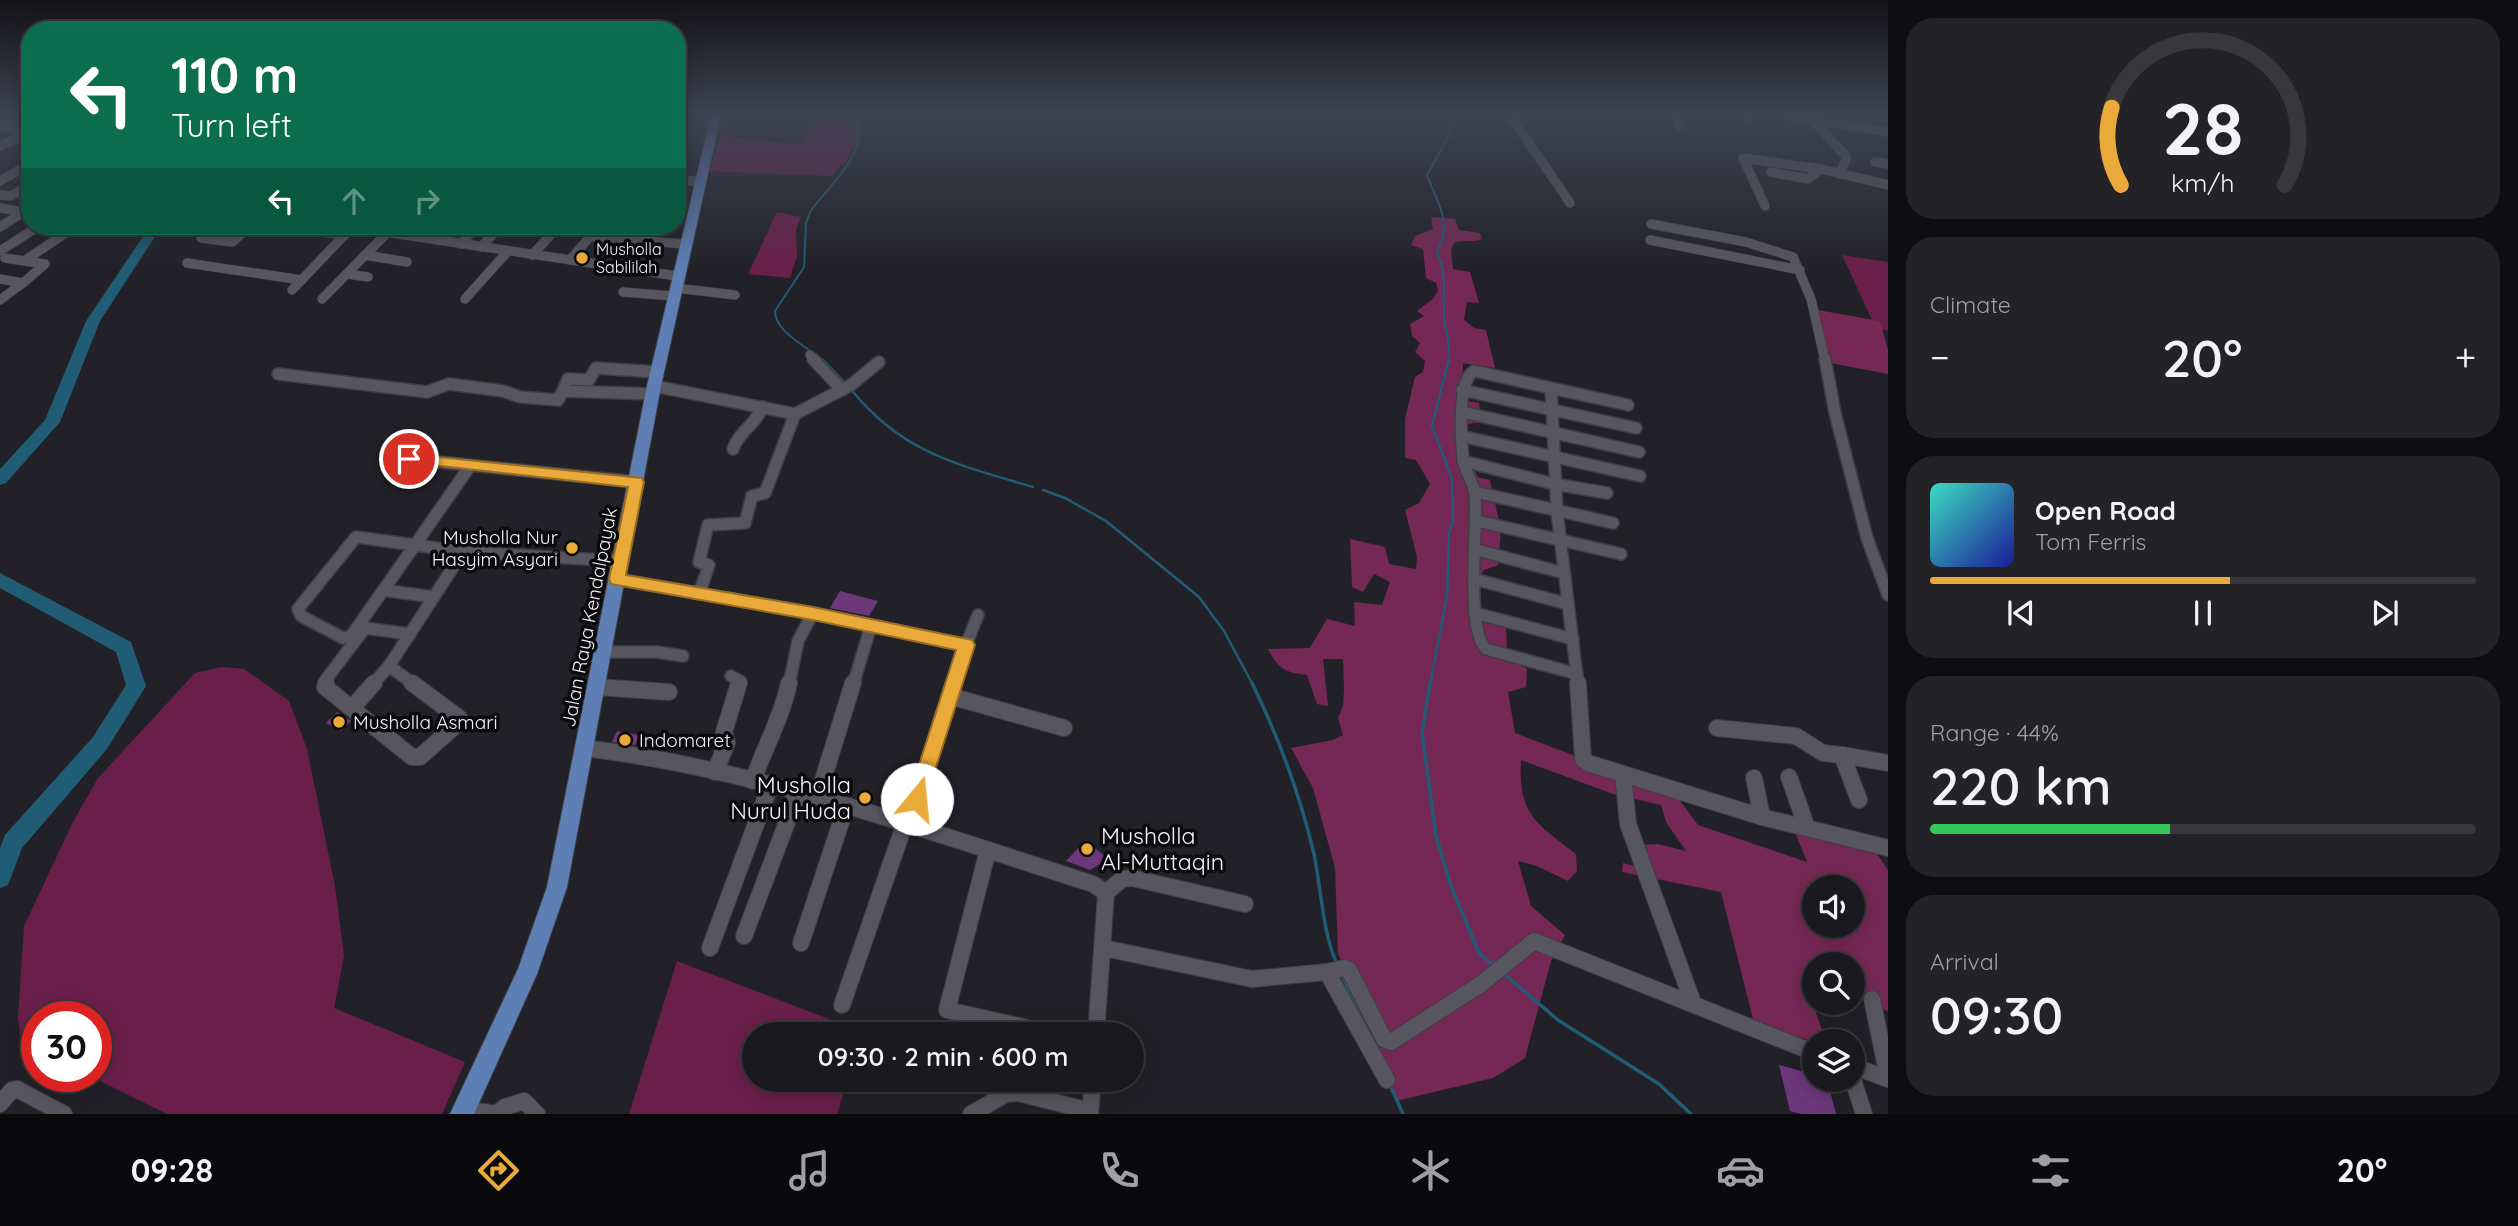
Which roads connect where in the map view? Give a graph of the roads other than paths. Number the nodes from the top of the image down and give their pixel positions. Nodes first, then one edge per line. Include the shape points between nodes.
1 (704, 167) edge
2 (1545, 167) edge
3 (1748, 167) edge
4 (1805, 167) edge
5 (1843, 168) joint
6 (21, 170) edge
7 (1825, 170) junction
8 (1771, 172) dead end
9 (686, 180) edge
10 (0, 181) edge
11 (700, 182) junction
12 (1888, 185) edge
13 (21, 191) edge
14 (1, 196) edge
15 (1570, 203) dead end
16 (1765, 206) dead end
17 (0, 208) edge
18 (21, 210) edge
19 (21, 213) edge
20 (1651, 224) dead end
21 (2, 225) edge
22 (21, 226) edge
23 (1697, 233) junction
24 (27, 235) edge
25 (63, 235) edge
26 (202, 235) edge
27 (240, 235) edge
28 (344, 235) edge
29 (385, 235) edge
30 (402, 235) edge
31 (435, 235) edge
32 (469, 235) edge
33 (492, 235) edge
34 (551, 235) edge
35 (589, 237) joint
36 (431, 239) junction
37 (1650, 240) dead end
38 (461, 244) junction
39 (685, 244) junction
40 (1750, 244) junction
41 (481, 247) junction
42 (1698, 250) junction
43 (508, 251) junction
44 (2, 254) edge
45 (365, 255) junction
46 (533, 255) junction
47 (570, 260) junction
48 (24, 261) junction
49 (1754, 261) junction
50 (187, 262) dead end
51 (407, 262) dead end
52 (1800, 270) junction
53 (347, 274) junction
54 (368, 277) dead end
55 (0, 279) edge
56 (302, 280) junction
57 (23, 283) junction
58 (675, 287) junction
59 (292, 290) dead end
60 (623, 292) dead end
61 (735, 295) dead end
62 (322, 299) dead end
63 (465, 299) dead end
64 (0, 300) edge
65 (810, 355) dead end
66 (879, 362) dead end
67 (278, 374) dead end
68 (654, 384) junction
69 (845, 388) junction
70 (1551, 388) junction
71 (1462, 390) junction
72 (563, 391) junction
73 (1628, 405) dead end
74 (762, 407) junction
75 (1552, 410) junction
76 (1462, 412) junction
77 (795, 414) junction
78 (1636, 428) dead end
79 (1552, 434) junction
80 (1461, 436) junction
81 (733, 449) dead end
82 (1639, 452) dead end
83 (1552, 458) junction
84 (409, 459) dead end
85 (1463, 461) junction
86 (470, 466) junction
87 (1640, 476) dead end
88 (637, 482) junction
89 (1554, 484) junction
90 (1475, 492) junction
91 (1606, 493) dead end
92 (1557, 512) junction
93 (1477, 521) junction
94 (1613, 523) dead end
95 (1561, 541) junction
96 (414, 546) junction
97 (1477, 550) junction
98 (463, 552) junction
99 (1621, 554) dead end
100 (621, 561) junction
101 (1564, 573) junction
102 (617, 579) junction
103 (1474, 579) junction
104 (389, 591) dead end
105 (699, 594) junction
106 (1888, 595) edge
107 (434, 597) junction
108 (1568, 604) junction
109 (813, 613) junction
110 (1475, 613) junction
111 (978, 615) dead end
112 (871, 625) junction
113 (410, 635) junction
114 (1573, 639) junction
115 (966, 645) junction
116 (603, 652) junction
117 (683, 656) dead end
118 (389, 666) junction
119 (1577, 674) junction
120 (731, 677) dead end
121 (596, 687) junction
122 (669, 692) dead end
123 (950, 696) junction
124 (352, 708) junction
125 (1064, 728) dead end
126 (1717, 729) dead end
127 (584, 748) junction
128 (1842, 755) junction
129 (1888, 763) edge
130 (715, 772) junction
131 (1623, 775) junction
132 (1789, 777) dead end
133 (1754, 778) dead end
134 (752, 781) junction
135 (770, 786) junction
136 (797, 793) junction
137 (817, 799) junction
138 (1860, 800) dead end
139 (846, 807) junction
140 (1762, 817) junction
141 (907, 824) junction
142 (1807, 828) junction
143 (1888, 848) edge
144 (988, 850) junction
145 (1106, 893) junction
146 (1245, 904) dead end
147 (744, 936) dead end
148 (801, 943) dead end
149 (710, 948) dead end
150 (1104, 948) junction
151 (1336, 970) junction
152 (1872, 999) dead end
153 (1693, 1003) junction
154 (842, 1005) dead end
155 (1000, 1022) edge
156 (1097, 1022) edge
157 (1802, 1047) edge
158 (1865, 1070) edge
159 (1888, 1078) edge
160 (1387, 1080) dead end
161 (1092, 1092) edge
162 (1857, 1092) edge
163 (0, 1104) edge
164 (463, 1112) edge
165 (1090, 1112) edge
166 (64, 1114) edge
167 (496, 1114) edge
168 (537, 1114) edge
169 (971, 1114) edge
170 (1864, 1114) edge

1 - 11 main road, Jalan Raya Kendalpayak
2 - 15 street
3 - 16 street
4 - 7 street
5 - 7 street
5 - 12 street
6 - 10 street
7 - 8 street via 1808,178
9 - 11 street
11 - 39 main road, Jalan Raya Kendalpayak
13 - 14 street
17 - 18 street
19 - 21 street
20 - 23 street
21 - 22 street
23 - 40 street
23 - 42 street
24 - 44 street
25 - 48 street
26 - 27 street via 202,239 232,242
28 - 56 street
29 - 45 street
30 - 36 street
31 - 36 street
32 - 38 street
33 - 41 street
34 - 46 street
35 - 39 street
35 - 47 street
36 - 38 street
37 - 42 street
38 - 41 street
39 - 58 main road, Jalan Raya Kendalpayak
40 - 49 street
40 - 52 street via 1790,255
41 - 43 street
42 - 49 street
43 - 46 street
43 - 63 street
44 - 48 street
45 - 51 street
45 - 53 street
46 - 47 street
47 - 58 street
48 - 57 street via 45,264
49 - 52 street
50 - 56 street
52 - 106 street via 1814,310 1866,531
53 - 54 street
53 - 62 street
55 - 57 street
56 - 59 street
57 - 64 street
58 - 60 street
58 - 61 street
58 - 68 main road, Jalan Raya Kendalpayak
65 - 69 street
66 - 69 street
67 - 72 street via 427,392 449,384 558,400
68 - 72 street
68 - 72 street via 596,368 589,380 568,379
68 - 74 street
68 - 88 main road, Jalan Raya Kendalpayak
69 - 77 street
70 - 71 street via 1472,371
70 - 73 street
70 - 75 street
71 - 75 street
71 - 76 street
74 - 77 street
74 - 81 street via 758,421 737,437
75 - 78 street
75 - 79 street
76 - 79 street
76 - 80 street
77 - 105 street via 765,493 752,496 745,523 708,525 699,562 709,565
79 - 82 street
79 - 83 street
80 - 83 street
80 - 85 street
83 - 87 street
83 - 89 street
84 - 86 street
85 - 89 street
85 - 90 street
86 - 88 street
86 - 96 street
88 - 100 main road, Jalan Raya Kendalpayak
89 - 91 street
89 - 92 street
90 - 92 street
90 - 93 street
92 - 94 street
92 - 95 street
93 - 95 street
93 - 97 street
95 - 99 street
95 - 101 street
96 - 96 street via 351,636 343,638 298,612 354,538
96 - 98 street
97 - 101 street
97 - 103 street
98 - 100 street
98 - 107 street
100 - 102 main road, Jalan Raya Kendalpayak
101 - 108 street
102 - 105 street
102 - 116 main road, Jalan Raya Kendalpayak
103 - 108 street
103 - 110 street
104 - 107 street
105 - 109 street
107 - 113 street
108 - 114 street
109 - 112 street
109 - 134 street via 798,641 784,707
110 - 114 street
110 - 119 street via 1484,648
111 - 115 street
112 - 115 street
112 - 137 street
113 - 118 street
113 - 124 street via 362,631 325,682 325,687
114 - 119 street
115 - 123 street
116 - 117 street
116 - 121 main road, Jalan Raya Kendalpayak
118 - 124 street
118 - 124 street via 459,718 457,724 416,758
119 - 131 street via 1582,758
120 - 130 street via 740,681 724,732 727,743
121 - 122 street
121 - 127 main road, Jalan Raya Kendalpayak
123 - 125 street
123 - 141 street
126 - 128 street via 1796,736 1823,753
127 - 130 street
127 - 164 main road, Jalan Raya Kendalpayak via 551,911
128 - 129 street
128 - 138 street
130 - 134 street
131 - 140 street
131 - 153 street via 1628,824
132 - 142 street
133 - 140 street
134 - 135 street
135 - 136 street
135 - 149 street
136 - 137 street
136 - 147 street
137 - 139 street
139 - 141 street
139 - 148 street
140 - 142 street
141 - 144 street
141 - 154 street
142 - 143 street
144 - 145 street via 1093,884
144 - 155 street via 947,1010
145 - 146 street via 1122,879 1132,878
145 - 150 street
150 - 151 street via 1252,979
150 - 156 street
151 - 153 street via 1350,971 1384,1039 1390,1042 1481,984 1534,940
151 - 160 street
152 - 159 street
153 - 157 street
158 - 159 street
161 - 165 street
162 - 170 street
163 - 166 street via 17,1089
164 - 167 street
165 - 169 street via 1018,1093 1006,1094
167 - 168 street via 524,1101

